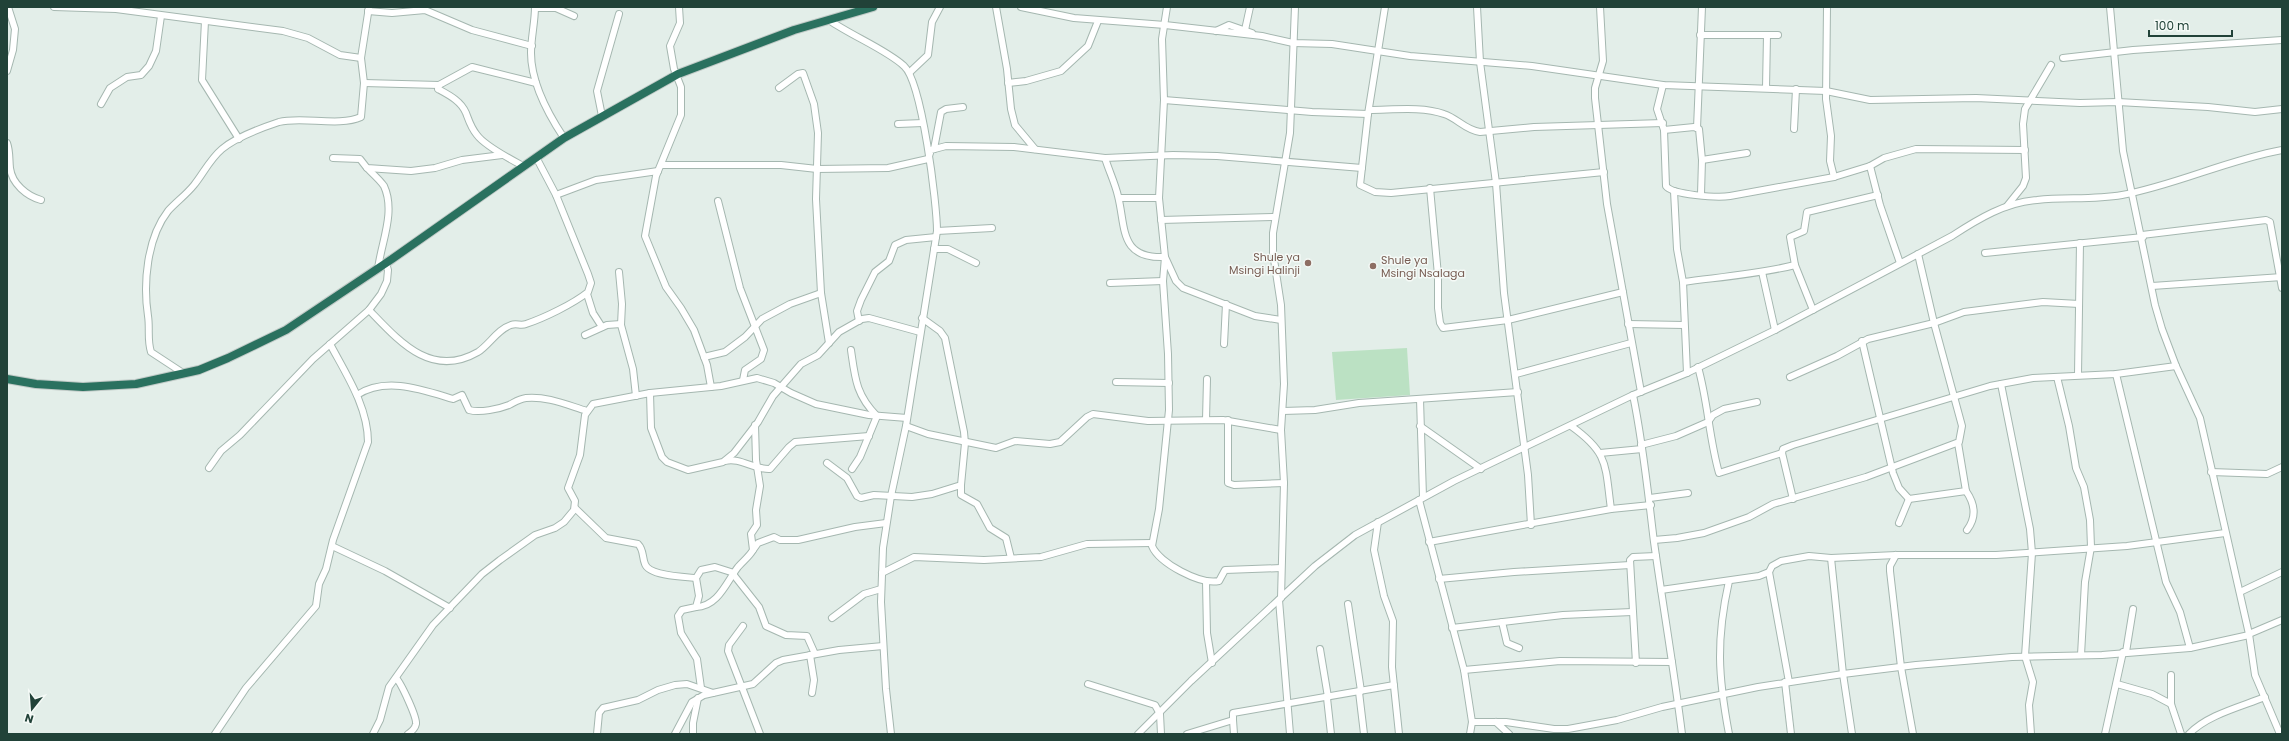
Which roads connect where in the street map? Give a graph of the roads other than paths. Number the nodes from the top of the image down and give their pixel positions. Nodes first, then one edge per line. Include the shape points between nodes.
1 (8, 7) edge
2 (54, 7) edge
3 (535, 7) edge
4 (679, 7) edge
5 (873, 7) edge
6 (940, 7) edge
7 (996, 7) edge
8 (1021, 7) edge
9 (1167, 7) edge
10 (1250, 7) edge
11 (1295, 7) edge
12 (1385, 7) edge
13 (1477, 7) edge
14 (1600, 7) edge
15 (1702, 7) edge
16 (1827, 7) edge
17 (2110, 7) edge
18 (116, 8) edge
19 (368, 9) edge
20 (619, 14) dead end
21 (161, 16) junction
22 (574, 16) dead end
23 (9, 20) edge
24 (829, 20) junction
25 (205, 21) junction
26 (1098, 21) junction
27 (1165, 25) junction
28 (1245, 30) junction
29 (1216, 31) junction
30 (1700, 34) junction
31 (1767, 35) junction
32 (1778, 35) dead end
33 (1262, 36) junction
34 (2282, 40) edge
35 (1293, 43) junction
36 (532, 46) junction
37 (1379, 51) junction
38 (2113, 54) junction
39 (361, 58) junction
40 (2063, 58) dead end
41 (1480, 62) junction
42 (2050, 65) dead end
43 (7, 71) edge
44 (910, 72) junction
45 (678, 74) junction
46 (1598, 76) junction
47 (536, 82) junction
48 (364, 83) junction
49 (1008, 83) junction
50 (439, 85) junction
51 (1662, 86) junction
52 (780, 88) dead end
53 (1700, 88) junction
54 (1766, 88) junction
55 (1796, 89) junction
56 (1826, 91) junction
57 (1164, 100) junction
58 (2029, 101) junction
59 (2118, 102) junction
60 (101, 104) dead end
61 (963, 107) dead end
62 (2282, 109) edge
63 (1291, 110) junction
64 (1369, 112) junction
65 (602, 116) junction
66 (923, 123) junction
67 (1663, 123) junction
68 (898, 124) dead end
69 (1599, 126) junction
70 (1698, 128) junction
71 (1794, 129) dead end
72 (1664, 130) junction
73 (1489, 131) junction
74 (564, 138) junction
75 (238, 139) junction
76 (7, 143) edge
77 (934, 149) junction
78 (1035, 149) junction
79 (2025, 150) junction
80 (2282, 150) edge
81 (1747, 153) dead end
82 (502, 154) junction
83 (1161, 155) junction
84 (536, 157) junction
85 (333, 158) dead end
86 (928, 158) junction
87 (1105, 158) junction
88 (1702, 160) junction
89 (1286, 161) junction
90 (662, 165) junction
91 (523, 166) junction
92 (1870, 166) junction
93 (368, 168) junction
94 (1362, 168) junction
95 (816, 169) junction
96 (658, 171) junction
97 (1604, 172) junction
98 (1834, 177) junction
99 (7, 178) edge
100 (15, 180) junction
101 (1496, 183) junction
102 (1430, 188) junction
103 (1674, 191) junction
104 (2132, 193) junction
105 (1701, 194) junction
106 (556, 195) junction
107 (1878, 195) junction
108 (1118, 198) junction
109 (1159, 198) junction
110 (41, 200) dead end
111 (718, 201) dead end
112 (2007, 206) junction
113 (1274, 217) junction
114 (1161, 220) junction
115 (992, 228) dead end
116 (937, 234) junction
117 (2142, 236) junction
118 (2080, 243) junction
119 (934, 249) junction
120 (1985, 253) dead end
121 (1918, 254) junction
122 (1164, 257) junction
123 (386, 263) junction
124 (976, 263) dead end
125 (1900, 263) junction
126 (1795, 265) junction
127 (378, 269) junction
128 (619, 272) dead end
129 (1762, 272) junction
130 (2281, 277) edge
131 (1163, 281) junction
132 (1682, 282) junction
133 (1110, 283) dead end
134 (2152, 286) junction
135 (2282, 288) edge
136 (1623, 292) junction
137 (821, 293) junction
138 (587, 294) junction
139 (1226, 304) junction
140 (2079, 304) junction
141 (369, 310) junction
142 (1813, 310) junction
143 (922, 318) junction
144 (1281, 320) junction
145 (1508, 320) junction
146 (859, 322) junction
147 (1934, 323) junction
148 (621, 324) junction
149 (1628, 324) junction
150 (1684, 325) junction
151 (755, 327) junction
152 (602, 328) junction
153 (1775, 330) junction
154 (920, 332) junction
155 (585, 335) dead end
156 (1862, 341) junction
157 (829, 342) junction
158 (1631, 343) junction
159 (330, 344) junction
160 (1224, 344) dead end
161 (851, 350) dead end
162 (704, 357) junction
163 (2176, 366) junction
164 (1698, 367) junction
165 (1687, 373) junction
166 (183, 374) junction
167 (1516, 374) junction
168 (2116, 374) junction
169 (2078, 375) junction
170 (1790, 377) dead end
171 (2057, 377) junction
172 (7, 379) edge
173 (1207, 379) dead end
174 (743, 380) junction
175 (1116, 382) dead end
176 (1169, 382) junction
177 (2001, 384) junction
178 (711, 387) junction
179 (780, 388) junction
180 (1518, 392) junction
181 (1641, 392) junction
182 (650, 393) junction
183 (357, 395) junction
184 (1633, 395) junction
185 (636, 396) junction
186 (1956, 396) junction
187 (1420, 399) junction
188 (1757, 402) dead end
189 (586, 411) junction
190 (1283, 411) junction
191 (876, 416) junction
192 (907, 418) junction
193 (1206, 420) junction
194 (1228, 420) junction
195 (1880, 420) junction
196 (1168, 421) junction
197 (1708, 422) junction
198 (755, 424) junction
199 (906, 426) junction
200 (1420, 426) junction
201 (1571, 426) junction
202 (1281, 430) junction
203 (869, 436) junction
204 (966, 443) junction
205 (1958, 443) junction
206 (1642, 447) junction
207 (1525, 448) junction
208 (1782, 453) junction
209 (1600, 454) junction
210 (723, 462) junction
211 (827, 463) dead end
212 (1892, 466) junction
213 (2282, 467) edge
214 (209, 468) dead end
215 (758, 468) junction
216 (852, 469) dead end
217 (1481, 469) junction
218 (2210, 472) junction
219 (1284, 483) junction
220 (961, 485) junction
221 (1966, 491) junction
222 (1688, 493) dead end
223 (891, 496) junction
224 (1421, 498) junction
225 (1650, 498) junction
226 (1793, 499) junction
227 (1909, 499) junction
228 (1651, 505) junction
229 (575, 508) junction
230 (1611, 509) junction
231 (886, 522) junction
232 (1378, 522) junction
233 (1899, 523) dead end
234 (1531, 524) junction
235 (1967, 530) dead end
236 (2225, 533) junction
237 (1654, 540) junction
238 (1429, 542) junction
239 (1152, 543) junction
240 (2157, 543) junction
241 (332, 546) junction
242 (2091, 547) junction
243 (752, 550) junction
244 (2032, 553) junction
245 (1896, 555) junction
246 (1656, 556) junction
247 (1011, 558) junction
248 (1831, 558) junction
249 (1630, 565) junction
250 (1281, 568) junction
251 (1769, 572) junction
252 (2282, 572) edge
253 (882, 573) junction
254 (733, 574) junction
255 (696, 578) junction
256 (1439, 579) junction
257 (1206, 581) junction
258 (1729, 581) junction
259 (880, 589) junction
260 (1662, 590) junction
261 (2240, 592) junction
262 (1280, 599) junction
263 (1348, 604) dead end
264 (696, 607) junction
265 (450, 608) junction
266 (2133, 609) dead end
267 (1632, 612) junction
268 (832, 618) dead end
269 (2282, 620) edge
270 (1502, 622) junction
271 (743, 626) dead end
272 (1452, 628) junction
273 (2249, 634) junction
274 (883, 646) junction
275 (1519, 648) dead end
276 (2190, 648) junction
277 (1320, 649) dead end
278 (2124, 652) junction
279 (813, 654) junction
280 (2081, 655) junction
281 (2025, 656) junction
282 (1672, 662) junction
283 (1212, 663) junction
284 (1636, 663) junction
285 (1901, 667) junction
286 (1464, 670) junction
287 (1843, 674) junction
288 (2170, 675) dead end
289 (396, 678) junction
290 (1787, 682) junction
291 (1088, 684) dead end
292 (2117, 684) junction
293 (1394, 685) junction
294 (743, 686) junction
295 (701, 688) junction
296 (1360, 691) junction
297 (713, 693) junction
298 (812, 693) dead end
299 (1721, 695) junction
300 (2265, 697) junction
301 (698, 698) junction
302 (1327, 698) junction
303 (1287, 704) junction
304 (1678, 704) junction
305 (2171, 704) junction
306 (1160, 714) junction
307 (2282, 717) edge
308 (1233, 720) junction
309 (2275, 721) junction
310 (1472, 722) junction
311 (1496, 722) junction
312 (215, 734) edge
313 (373, 734) edge
314 (408, 734) edge
315 (597, 734) edge
316 (675, 734) edge
317 (693, 734) edge
318 (760, 734) edge
319 (891, 734) edge
320 (1138, 734) edge
321 (1162, 734) edge
322 (1187, 734) edge
323 (1234, 734) edge
324 (1290, 734) edge
325 (1331, 734) edge
326 (1364, 734) edge
327 (1399, 734) edge
328 (1470, 734) edge
329 (1509, 734) edge
330 (1682, 734) edge
331 (1729, 734) edge
332 (1791, 734) edge
333 (1852, 734) edge
334 (1913, 734) edge
335 (2032, 734) edge
336 (2105, 734) edge
337 (2182, 734) edge
338 (2188, 734) edge
339 (2280, 734) edge

1 - 23 street
2 - 18 street
3 - 22 street via 556,8
3 - 36 street
4 - 45 street via 680,23 670,46 674,69
5 - 24 highway
6 - 44 street via 932,22 928,55
7 - 49 street
8 - 26 street
9 - 27 street
10 - 28 street
11 - 35 street
12 - 37 street
13 - 41 street
14 - 46 street via 1603,61
15 - 30 street
16 - 56 street
17 - 38 street
18 - 21 street
19 - 36 street via 392,13 425,10 472,30
19 - 39 street
20 - 65 street via 597,87
21 - 25 street
21 - 60 street via 156,51 149,66 141,75 127,77 110,88
23 - 43 street via 15,28
24 - 44 street via 896,60
24 - 45 highway via 794,30
25 - 39 street via 282,31 308,38 340,55
25 - 75 street via 202,79
26 - 27 street
26 - 49 street via 1088,46 1064,68 1026,82
27 - 29 street
27 - 57 street via 1162,39
28 - 29 street via 1229,25
28 - 33 street
29 - 33 street
30 - 31 street
30 - 53 street
31 - 32 street
31 - 54 street
33 - 35 street
34 - 38 street
35 - 37 street via 1332,44
35 - 63 street
36 - 47 street
37 - 41 street
37 - 64 street
38 - 40 street
38 - 59 street
39 - 48 street
41 - 46 street via 1532,66
41 - 73 street
42 - 58 street
44 - 66 street via 916,87
45 - 65 highway
45 - 90 street via 683,105
46 - 51 street
46 - 69 street via 1595,98
47 - 50 street via 472,67
47 - 74 street via 550,116
48 - 50 street
48 - 75 street via 361,115 358,119 322,122 290,120
49 - 78 street via 1015,125
50 - 82 street via 438,89 461,105 467,121 478,136
51 - 53 street
51 - 67 street via 1657,109
52 - 95 street via 798,74 805,74 814,104 818,133
53 - 54 street
53 - 70 street
54 - 55 street
55 - 56 street
55 - 71 street
56 - 58 street via 1870,100 1934,97
56 - 98 street via 1831,136 1830,161
57 - 63 street
57 - 83 street
58 - 59 street
58 - 79 street via 2024,115
59 - 62 street via 2215,107 2255,112
59 - 104 street via 2123,151
61 - 77 street via 941,112
63 - 64 street
63 - 89 street
64 - 73 street via 1430,110 1451,117 1472,131
64 - 94 street
65 - 74 highway
66 - 68 street
66 - 86 street
67 - 69 street
67 - 72 street
69 - 73 street
69 - 97 street
70 - 72 street
70 - 88 street
72 - 103 street via 1666,186
73 - 101 street
74 - 84 highway
75 - 166 street via 222,149 192,188 167,212 158,225 151,243 146,305 149,346 151,352
76 - 100 street via 10,151 10,169
77 - 78 street via 946,146
77 - 86 street
78 - 87 street
79 - 92 street via 1916,149 1884,158
79 - 112 street via 2025,182
80 - 104 street via 2236,160
81 - 88 street
82 - 91 street
82 - 93 street via 411,171
83 - 87 street
83 - 89 street
83 - 109 street
84 - 91 highway
84 - 106 street
85 - 93 street via 360,159
86 - 95 street via 888,168
86 - 116 street via 936,202
87 - 108 street
88 - 105 street
89 - 94 street
89 - 113 street
90 - 95 street via 782,165
90 - 96 street
91 - 123 highway
92 - 98 street
92 - 107 street
93 - 127 street via 384,186 387,197 389,218
94 - 102 street via 1360,185 1375,192
95 - 137 street
96 - 106 street via 596,180
96 - 162 street via 649,207 645,240 666,287 687,318
97 - 101 street
97 - 136 street via 1607,204
98 - 105 street via 1724,197
99 - 100 street
100 - 110 street via 24,192
101 - 102 street
101 - 145 street
102 - 145 street via 1441,326 1447,328
103 - 105 street
103 - 132 street via 1677,249
104 - 112 street via 2082,200 2036,200
104 - 117 street
106 - 138 street via 589,278 591,287
107 - 125 street
107 - 126 street via 1807,212 1804,231 1789,238
108 - 109 street
108 - 122 street via 1125,236 1134,250 1142,254
109 - 114 street
111 - 151 street via 740,288
112 - 121 street via 1975,220
113 - 114 street
113 - 144 street via 1273,253 1280,292
114 - 122 street
115 - 116 street
116 - 119 street
116 - 146 street via 906,240 895,245 889,261 875,272 861,300 857,311
117 - 118 street
117 - 130 street via 2266,220 2270,222
117 - 134 street
118 - 120 street
118 - 140 street
119 - 124 street via 948,250
119 - 143 street
121 - 125 street
121 - 147 street
122 - 131 street
122 - 139 street via 1180,287
123 - 127 highway
123 - 141 street via 387,281
125 - 142 street
126 - 129 street
126 - 142 street
127 - 166 highway via 286,330 228,358
128 - 148 street
129 - 132 street
129 - 153 street
130 - 134 street
130 - 135 street
131 - 133 street
131 - 176 street
132 - 150 street
134 - 163 street via 2162,329
136 - 145 street
136 - 149 street
137 - 151 street via 772,313
137 - 157 street
138 - 141 street via 533,321 523,325 511,325 477,352 449,362 434,360 411,350
138 - 152 street via 593,313
139 - 144 street via 1255,316
139 - 160 street
140 - 147 street via 2043,302 1973,310
140 - 169 street
141 - 159 street
142 - 153 street
143 - 154 street
143 - 204 street via 945,338
144 - 190 street
145 - 167 street
146 - 154 street via 871,318
146 - 157 street via 839,332
147 - 156 street
147 - 186 street
148 - 152 street
148 - 185 street via 633,369
149 - 150 street
149 - 158 street
150 - 165 street
151 - 162 street via 728,351
151 - 174 street via 763,347 763,356 746,368
152 - 155 street
153 - 164 street
154 - 192 street
156 - 170 street via 1837,356
156 - 195 street
157 - 179 street via 818,355 801,364
158 - 167 street
158 - 181 street
159 - 183 street
159 - 214 street via 221,451
161 - 191 street via 858,389 863,401
162 - 178 street
163 - 168 street
163 - 218 street via 2200,418
164 - 165 street
164 - 197 street
165 - 181 street
166 - 172 highway via 136,384 83,387
167 - 180 street
168 - 169 street
168 - 240 street
169 - 171 street
171 - 177 street
171 - 242 street via 2076,468 2084,487
173 - 193 street
174 - 178 street
174 - 179 street via 762,379
175 - 176 street
176 - 196 street
177 - 186 street
177 - 244 street via 2027,509
178 - 182 street
179 - 191 street via 816,404
179 - 198 street
180 - 187 street
180 - 207 street
181 - 184 street
182 - 185 street
182 - 210 street via 651,428 666,461 688,470
183 - 189 street via 375,386 398,386 453,399 462,395 469,410 475,412 535,397 550,399
183 - 241 street via 368,432 368,442
184 - 201 street
184 - 206 street
185 - 189 street via 596,402
186 - 195 street
186 - 205 street via 1962,426
187 - 190 street
187 - 200 street
188 - 197 street via 1724,409 1713,415
189 - 229 street via 580,455 568,488 575,501
190 - 202 street
191 - 192 street
191 - 203 street
192 - 199 street
193 - 194 street
193 - 196 street
194 - 202 street
194 - 219 street via 1228,483
195 - 208 street via 1793,445
195 - 212 street
196 - 204 street via 1130,420 1093,414 1065,440 1057,443 1015,441 996,448
196 - 239 street via 1159,509
197 - 206 street
197 - 208 street via 1719,473
198 - 210 street
198 - 215 street
199 - 204 street
199 - 223 street
200 - 217 street
200 - 224 street
201 - 207 street
201 - 209 street via 1592,442
202 - 219 street
203 - 215 street via 800,441 792,444 771,469
203 - 216 street
204 - 220 street
205 - 212 street
205 - 221 street
206 - 209 street
206 - 225 street
207 - 217 street
207 - 234 street
208 - 226 street
209 - 230 street via 1605,466
210 - 215 street via 735,461
211 - 223 street via 847,478 859,497
212 - 226 street via 1866,477
212 - 227 street via 1899,488
213 - 218 street via 2267,474
215 - 243 street via 760,494 756,510 757,525 751,534
217 - 224 street
218 - 236 street
219 - 250 street
220 - 223 street via 932,494
220 - 247 street via 961,494 977,504 993,531 1006,538
221 - 227 street
221 - 235 street via 1974,512 1972,523
222 - 225 street
223 - 231 street
224 - 232 street
224 - 238 street
225 - 228 street
226 - 237 street via 1773,504 1749,517 1704,533
227 - 233 street
228 - 230 street
228 - 237 street
229 - 255 street via 606,538 638,544 643,550 645,564 649,570 666,575
229 - 265 street via 571,516 559,526 535,536 495,564
230 - 234 street
231 - 243 street via 798,540 774,537 758,543
231 - 253 street
232 - 262 street via 1343,543
232 - 293 street via 1374,550 1384,596 1393,621
234 - 238 street
236 - 240 street
236 - 261 street
237 - 246 street
238 - 256 street
239 - 247 street via 1087,544 1041,557
239 - 257 street via 1154,551 1166,562 1188,575
240 - 242 street
240 - 276 street via 2166,582 2180,612
241 - 265 street via 385,571
241 - 312 street via 319,584 317,604 246,688
242 - 244 street
242 - 280 street via 2085,582
243 - 254 street
244 - 245 street via 1974,556
244 - 281 street
245 - 248 street
245 - 285 street via 1890,571
246 - 249 street via 1633,557
246 - 260 street
247 - 253 street via 962,560 914,557
248 - 251 street via 1809,556 1781,561 1772,566
248 - 287 street
249 - 256 street
249 - 267 street
250 - 257 street via 1225,570 1219,581
250 - 262 street
251 - 258 street
251 - 290 street
252 - 261 street
253 - 259 street
254 - 255 street via 723,568 711,567 701,570
254 - 264 street via 718,596 705,606
254 - 279 street via 759,607 766,626 786,635 807,636
255 - 264 street via 699,596
256 - 272 street
257 - 283 street via 1207,633
258 - 260 street
258 - 299 street via 1721,626
259 - 268 street via 864,594
259 - 274 street
260 - 282 street
261 - 273 street
262 - 283 street
262 - 303 street
263 - 296 street
264 - 295 street via 682,610 678,622 687,644 697,659
265 - 289 street via 427,632
266 - 278 street
267 - 270 street via 1563,615
267 - 284 street
269 - 273 street
270 - 272 street
270 - 275 street via 1505,640
271 - 294 street via 728,650
272 - 286 street
273 - 276 street
273 - 300 street via 2253,667
274 - 279 street
274 - 319 street
276 - 278 street
277 - 302 street
278 - 280 street via 2102,656
278 - 292 street
279 - 294 street via 776,663 758,681
279 - 298 street
280 - 281 street
281 - 285 street
281 - 335 street via 2033,682 2029,705
282 - 284 street
282 - 304 street
283 - 306 street
284 - 286 street via 1560,661
285 - 287 street
285 - 334 street
286 - 310 street
287 - 290 street
287 - 333 street
288 - 305 street
289 - 313 street via 387,692 380,720
289 - 314 street via 402,684 416,721
290 - 299 street
290 - 332 street
291 - 306 street via 1155,705
292 - 305 street via 2152,694
292 - 336 street
293 - 296 street
293 - 327 street
294 - 297 street
294 - 318 street
295 - 297 street
295 - 315 street via 687,684 675,685 630,703 603,708 599,713
296 - 302 street
296 - 326 street
297 - 301 street
299 - 304 street
299 - 331 street
300 - 309 street
300 - 338 street via 2211,719
301 - 316 street via 688,707
301 - 317 street
302 - 303 street
302 - 325 street
303 - 308 street via 1233,713
303 - 324 street
304 - 311 street via 1617,720 1568,729
304 - 330 street
305 - 337 street
306 - 320 street
306 - 321 street
307 - 309 street
308 - 322 street
308 - 323 street
309 - 339 street
310 - 311 street
310 - 328 street
311 - 329 street

